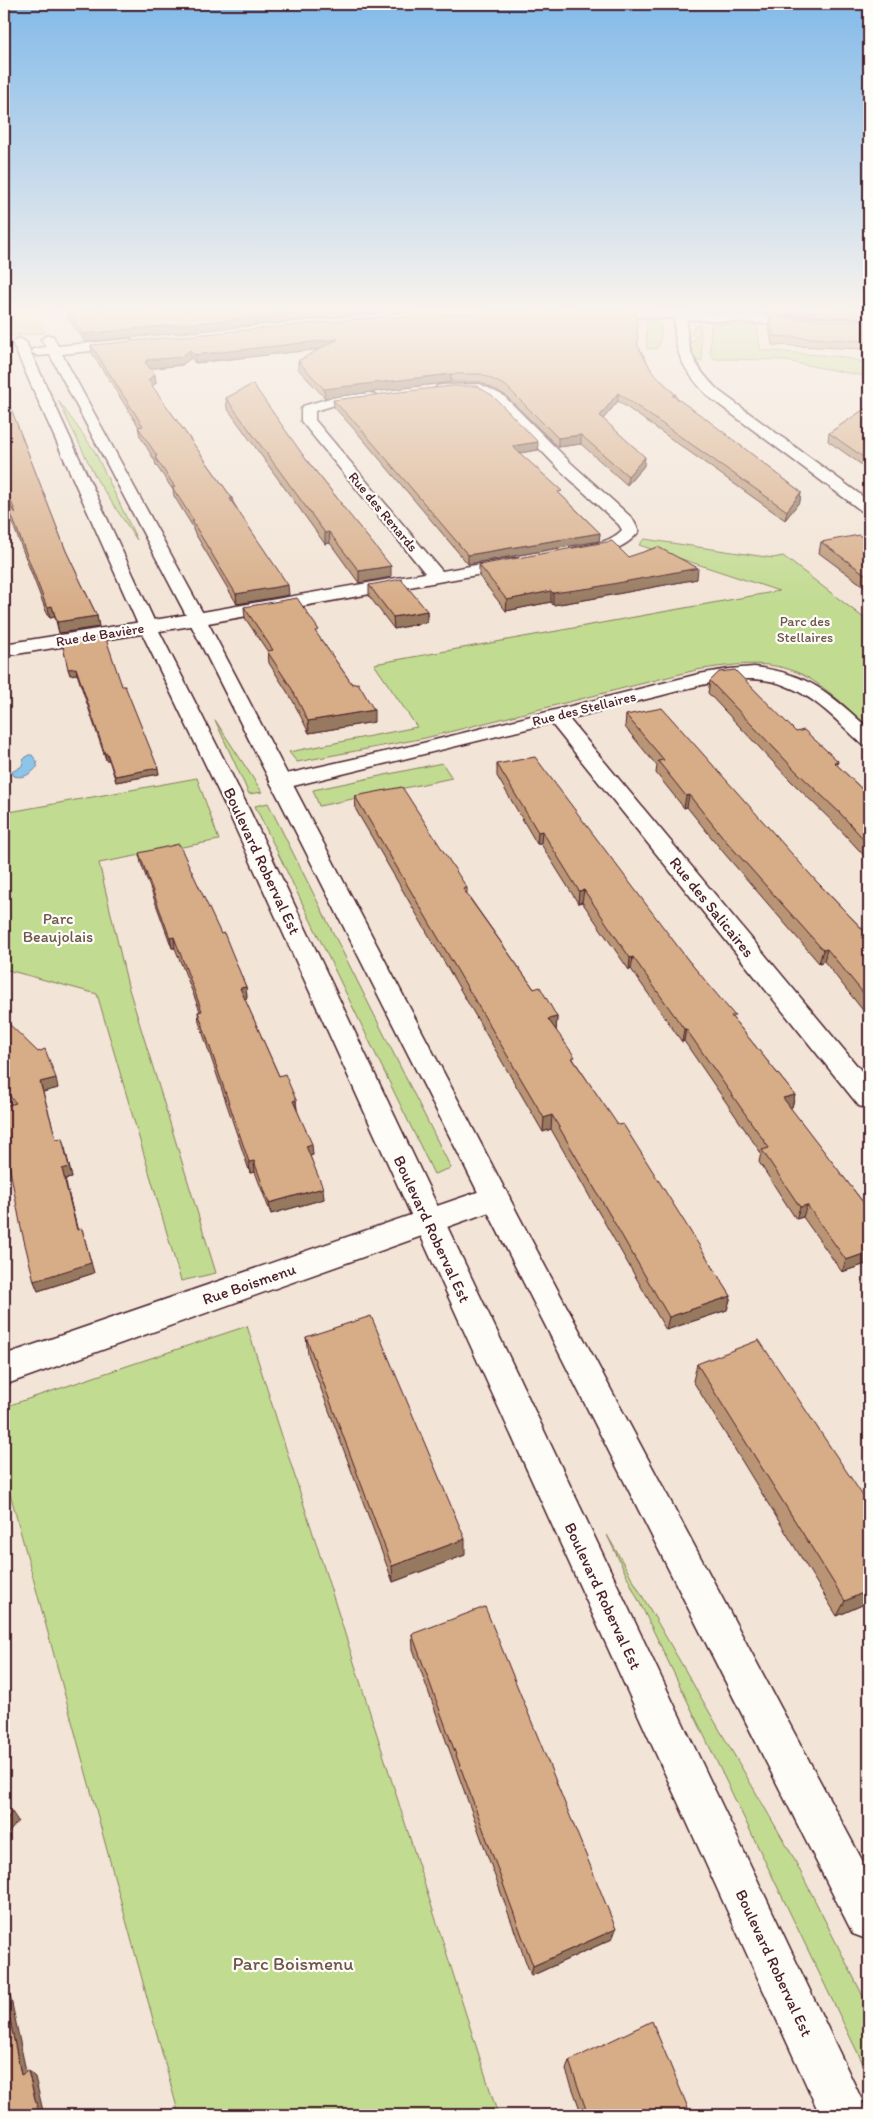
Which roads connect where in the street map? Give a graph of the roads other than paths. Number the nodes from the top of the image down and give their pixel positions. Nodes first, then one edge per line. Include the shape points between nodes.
1 (54, 410) edge
2 (66, 410) edge
3 (308, 410) edge
4 (510, 410) edge
5 (736, 410) edge
6 (869, 508) edge
7 (561, 555) edge
8 (532, 560) edge
9 (437, 576) junction
10 (197, 619) junction
11 (148, 627) junction
12 (4, 650) edge
13 (556, 716) junction
14 (869, 740) edge
15 (281, 782) junction
16 (869, 1099) edge
17 (495, 1198) junction
18 (428, 1221) junction
19 (4, 1370) edge
20 (869, 1918) edge
21 (845, 2115) edge

1 - 11 street, Boulevard Roberval Est
2 - 10 street
3 - 9 street, Rue des Renards via 308,421
4 - 7 street via 626,522 631,531 617,543
5 - 6 street
8 - 9 street
9 - 10 street
10 - 11 street, Rue de Bavière
10 - 15 street
11 - 12 street, Rue de Bavière
11 - 18 street, Boulevard Roberval Est via 236,805
13 - 14 street, Rue des Stellaires via 713,677 758,672 795,681 812,691
13 - 15 street, Rue des Stellaires
13 - 16 street, Rue des Salicaires
15 - 17 street
17 - 18 street, Rue Boismenu
17 - 20 street
18 - 19 street, Rue Boismenu
18 - 21 street, Boulevard Roberval Est

